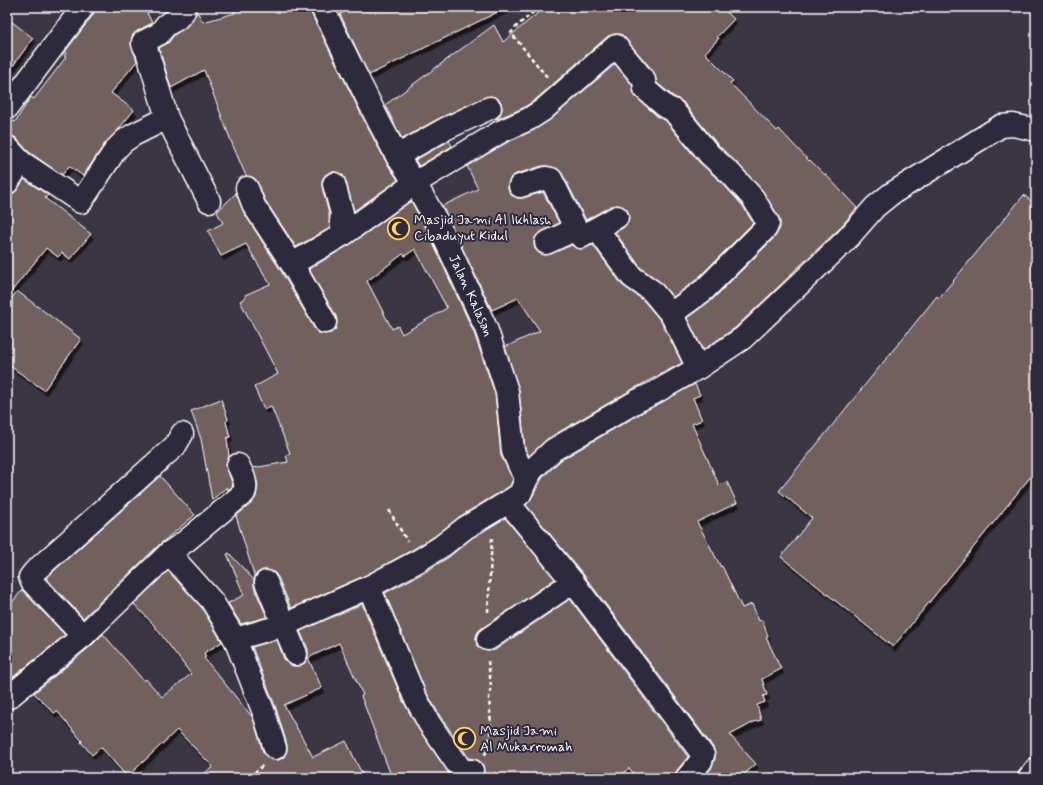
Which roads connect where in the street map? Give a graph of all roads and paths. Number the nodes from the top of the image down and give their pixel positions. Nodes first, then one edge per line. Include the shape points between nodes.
1 (83, 7) edge
2 (322, 7) edge
3 (539, 7) edge
4 (187, 8) edge
5 (562, 94) junction
6 (7, 108) edge
7 (490, 108) dead end
8 (167, 118) junction
9 (1036, 130) edge
10 (14, 154) edge
11 (397, 156) junction
12 (7, 183) edge
13 (415, 183) junction
14 (334, 184) dead end
15 (520, 186) dead end
16 (247, 188) dead end
17 (209, 201) dead end
18 (617, 218) dead end
19 (587, 229) junction
20 (344, 234) junction
21 (546, 243) dead end
22 (292, 264) junction
23 (670, 314) junction
24 (325, 322) dead end
25 (698, 368) junction
26 (182, 434) dead end
27 (238, 465) dead end
28 (523, 472) junction
29 (508, 502) junction
30 (389, 510) dead end
31 (492, 534) dead end
32 (169, 553) junction
33 (418, 561) junction
34 (266, 582) dead end
35 (573, 582) junction
36 (369, 587) junction
37 (284, 625) junction
38 (84, 636) junction
39 (235, 639) junction
40 (488, 639) junction
41 (296, 654) dead end
42 (7, 697) edge
43 (276, 748) dead end
44 (478, 765) joint
45 (1036, 769) edge
46 (687, 778) edge
47 (1029, 778) edge

1 - 6 street
2 - 11 street, Jalan Kalasan
3 - 5 path via 511,33
4 - 8 street via 158,34 143,42 148,50
5 - 13 street via 529,119 500,132
5 - 23 street via 616,46 644,80 645,89 673,110 710,154 753,198 768,222 766,228 704,290
7 - 11 street
8 - 10 street via 124,141 81,202
8 - 17 street
9 - 25 street via 1014,125 1002,126 891,194 874,207 847,239 743,338
10 - 12 street
11 - 13 street, Jalan Kalasan
13 - 20 street
13 - 28 street, Jalan Kalasan via 437,222 486,328 506,386 513,451
14 - 20 street via 342,213
15 - 19 street via 546,178 551,179
16 - 22 street via 254,206
18 - 19 street
19 - 21 street
19 - 23 street via 632,277 652,291
20 - 22 street
22 - 24 street
23 - 25 street
25 - 28 street via 553,450 533,469
26 - 38 street via 175,446 30,577
27 - 32 street via 246,485 244,493
28 - 29 street via 520,494
29 - 33 street
29 - 35 street
30 - 33 path
31 - 40 path
32 - 38 street
32 - 39 street via 212,601
33 - 36 street
34 - 37 street
35 - 40 street
35 - 46 street via 703,755
36 - 37 street
36 - 44 street via 414,695 429,723 462,771
37 - 39 street
37 - 41 street
38 - 42 street
39 - 43 street
40 - 44 path via 491,726 489,742
45 - 47 street

